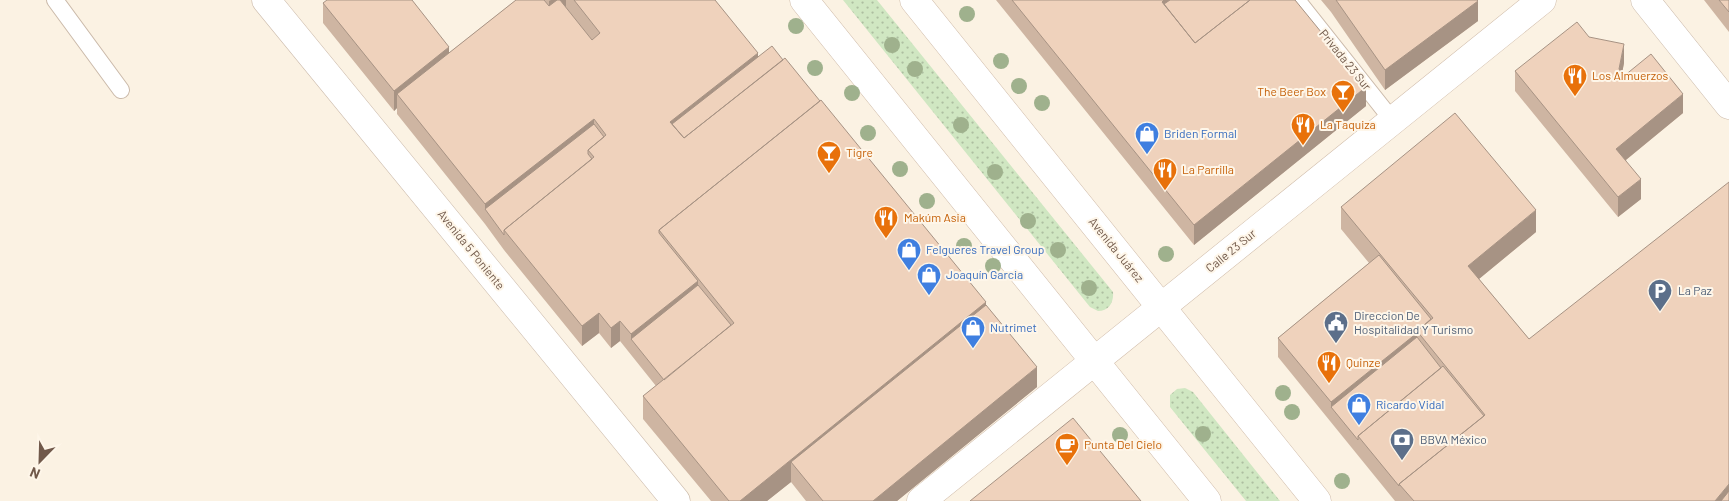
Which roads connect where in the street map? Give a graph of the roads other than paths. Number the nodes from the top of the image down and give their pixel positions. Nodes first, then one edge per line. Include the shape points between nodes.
1 (55, 0) edge
2 (266, 0) edge
3 (804, 0) edge
4 (914, 0) edge
5 (1297, 0) edge
6 (1542, 0) edge
7 (1645, 0) edge
8 (121, 90) dead end
9 (1729, 105) edge
10 (1393, 121) junction
11 (1161, 307) junction
12 (1095, 360) junction
13 (676, 501) edge
14 (921, 501) edge
15 (1207, 501) edge
16 (1317, 501) edge

1 - 8 lane
2 - 13 main road, Avenida 5 Poniente
3 - 12 main road
4 - 11 main road, Avenida Juárez
5 - 10 lane, Privada 23 Sur
6 - 10 main road, Calle 23 Sur
7 - 9 main road
10 - 11 main road, Calle 23 Sur
11 - 12 main road, Calle 23 Sur
11 - 16 main road, Avenida Juárez
12 - 14 main road, Calle 23 Sur
12 - 15 main road

